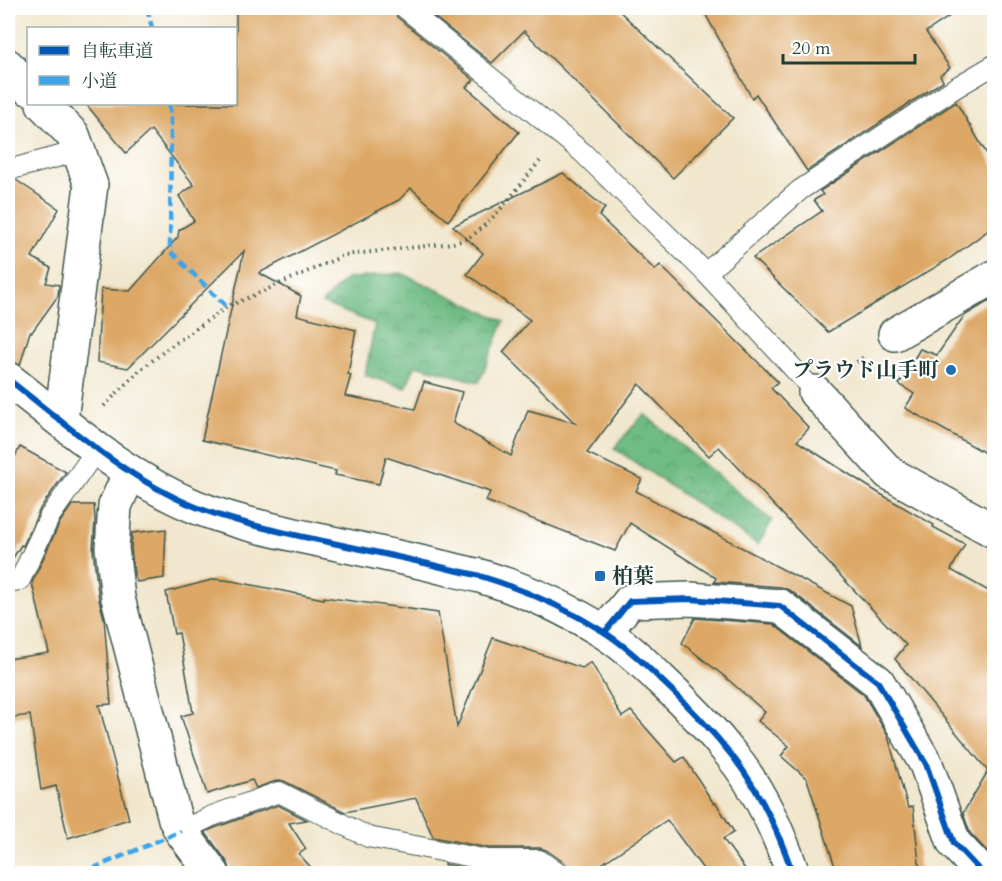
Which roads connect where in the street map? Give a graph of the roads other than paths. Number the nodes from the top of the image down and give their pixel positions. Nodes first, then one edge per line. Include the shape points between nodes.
1 (405, 8) edge
2 (994, 65) edge
3 (8, 66) edge
4 (27, 87) edge
5 (44, 105) edge
6 (79, 151) junction
7 (8, 170) edge
8 (706, 273) junction
9 (994, 277) edge
10 (895, 334) road end
11 (8, 379) edge
12 (815, 392) joint
13 (78, 434) junction
14 (130, 472) junction
15 (994, 531) edge
16 (8, 582) edge
17 (605, 633) junction
18 (182, 831) junction
19 (213, 873) edge
20 (560, 873) edge
21 (793, 873) edge
22 (982, 873) edge

1 - 8 lane via 582,152
2 - 8 lane via 800,190
3 - 4 street
5 - 6 street via 73,135
6 - 7 lane
6 - 13 street via 91,185
8 - 12 lane
9 - 10 street
11 - 13 street
12 - 15 street via 889,473
13 - 14 street
13 - 16 lane via 50,516 20,580
14 - 17 street via 196,507 238,521 479,576 522,590
14 - 18 street via 115,506 112,549 118,598 175,819
17 - 21 street via 673,690 734,758 774,826
17 - 22 street via 630,601 690,599 780,606 878,682 926,764 954,843
18 - 19 street
18 - 20 lane via 279,792 368,837 488,860 538,860

